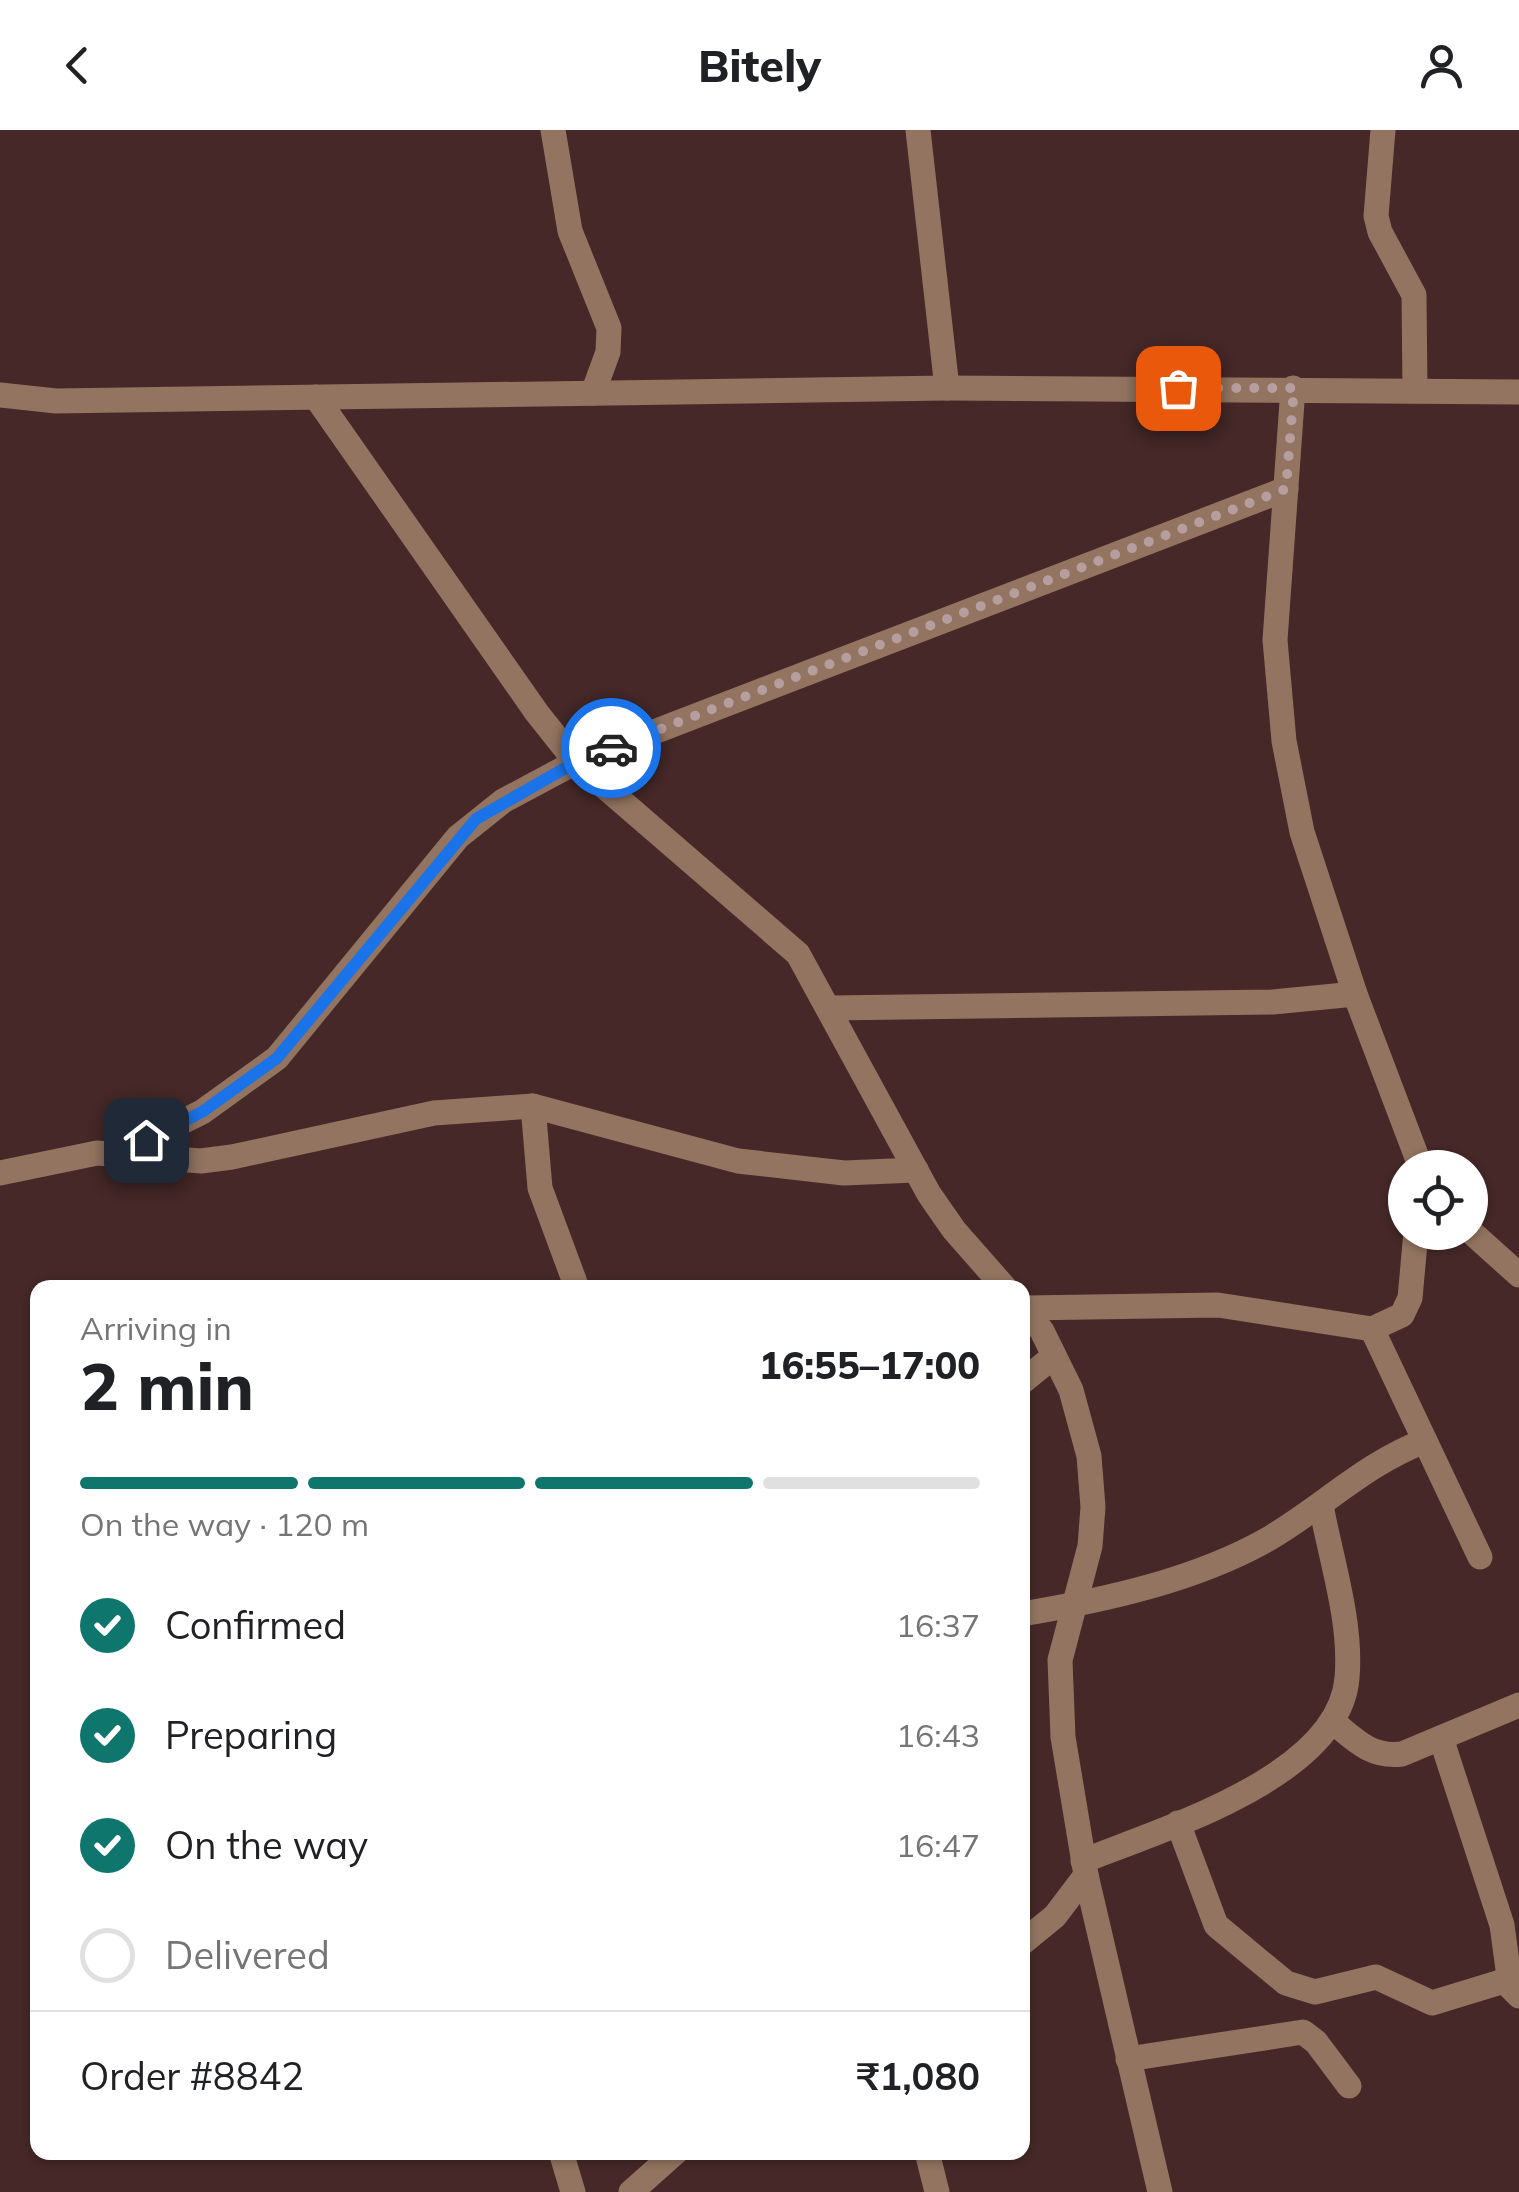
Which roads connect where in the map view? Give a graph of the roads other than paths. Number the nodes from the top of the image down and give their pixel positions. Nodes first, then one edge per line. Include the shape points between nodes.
1 (553, 130) edge
2 (918, 130) edge
3 (1383, 130) edge
4 (947, 388) junction
5 (1294, 388) junction
6 (1415, 390) junction
7 (594, 393) junction
8 (0, 394) edge
9 (316, 397) junction
10 (1516, 399) edge
11 (1286, 489) junction
12 (576, 762) junction
13 (1356, 994) junction
14 (830, 1008) junction
15 (532, 1106) junction
16 (1415, 1150) edge
17 (118, 1154) junction
18 (916, 1170) junction
19 (0, 1173) edge
20 (1488, 1247) edge
21 (1414, 1250) edge
22 (1519, 1275) edge
23 (574, 1280) edge
24 (998, 1280) edge
25 (1030, 1307) edge
26 (1030, 1317) edge
27 (1372, 1330) junction
28 (1054, 1356) junction
29 (1030, 1376) edge
30 (1425, 1440) junction
31 (1321, 1505) junction
32 (1480, 1557) dead end
33 (1074, 1605) junction
34 (1030, 1613) edge
35 (1519, 1705) edge
36 (1332, 1721) junction
37 (1442, 1738) junction
38 (1178, 1822) junction
39 (1084, 1868) junction
40 (1030, 1936) edge
41 (1515, 1990) edge
42 (1128, 2058) junction
43 (1349, 2086) dead end
44 (563, 2160) edge
45 (667, 2160) edge
46 (929, 2160) edge
47 (573, 2192) edge
48 (631, 2192) edge
49 (937, 2192) edge
50 (1160, 2192) edge

1 - 7 street via 570,230 609,328
2 - 4 street
3 - 6 street via 1376,216 1414,296
4 - 5 street
4 - 7 street
5 - 6 street
5 - 11 street
6 - 10 street
7 - 9 street
8 - 9 street via 56,401
9 - 12 street
11 - 12 street
11 - 13 street via 1274,640 1284,740 1302,832
12 - 14 street via 776,930
12 - 17 street via 503,801 458,837 277,1058 202,1112
13 - 14 street via 1273,1002
13 - 16 street
14 - 18 street
15 - 17 street via 434,1113 232,1158
15 - 18 street via 738,1162 844,1173
15 - 23 street via 540,1188
17 - 19 street
18 - 24 street via 954,1230
20 - 22 street
21 - 27 street via 1402,1315
25 - 27 street via 1218,1306
26 - 28 street
27 - 30 street
28 - 29 street
28 - 33 street via 1080,1422 1093,1507
30 - 31 street via 1377,1462
30 - 32 street
31 - 33 street via 1198,1570
31 - 36 street via 1346,1646 1345,1690
33 - 34 street
33 - 39 street via 1060,1660 1060,1695
35 - 37 street
36 - 37 street via 1365,1748 1388,1756
36 - 38 street via 1292,1763
37 - 41 street via 1502,1925
38 - 39 street
38 - 41 street via 1216,1925 1286,1983 1314,1992 1376,1976 1432,2003 1497,1982
39 - 40 street via 1055,1916
39 - 42 street
42 - 43 street via 1295,2032 1316,2042
42 - 50 street
44 - 47 street
45 - 48 street
46 - 49 street

